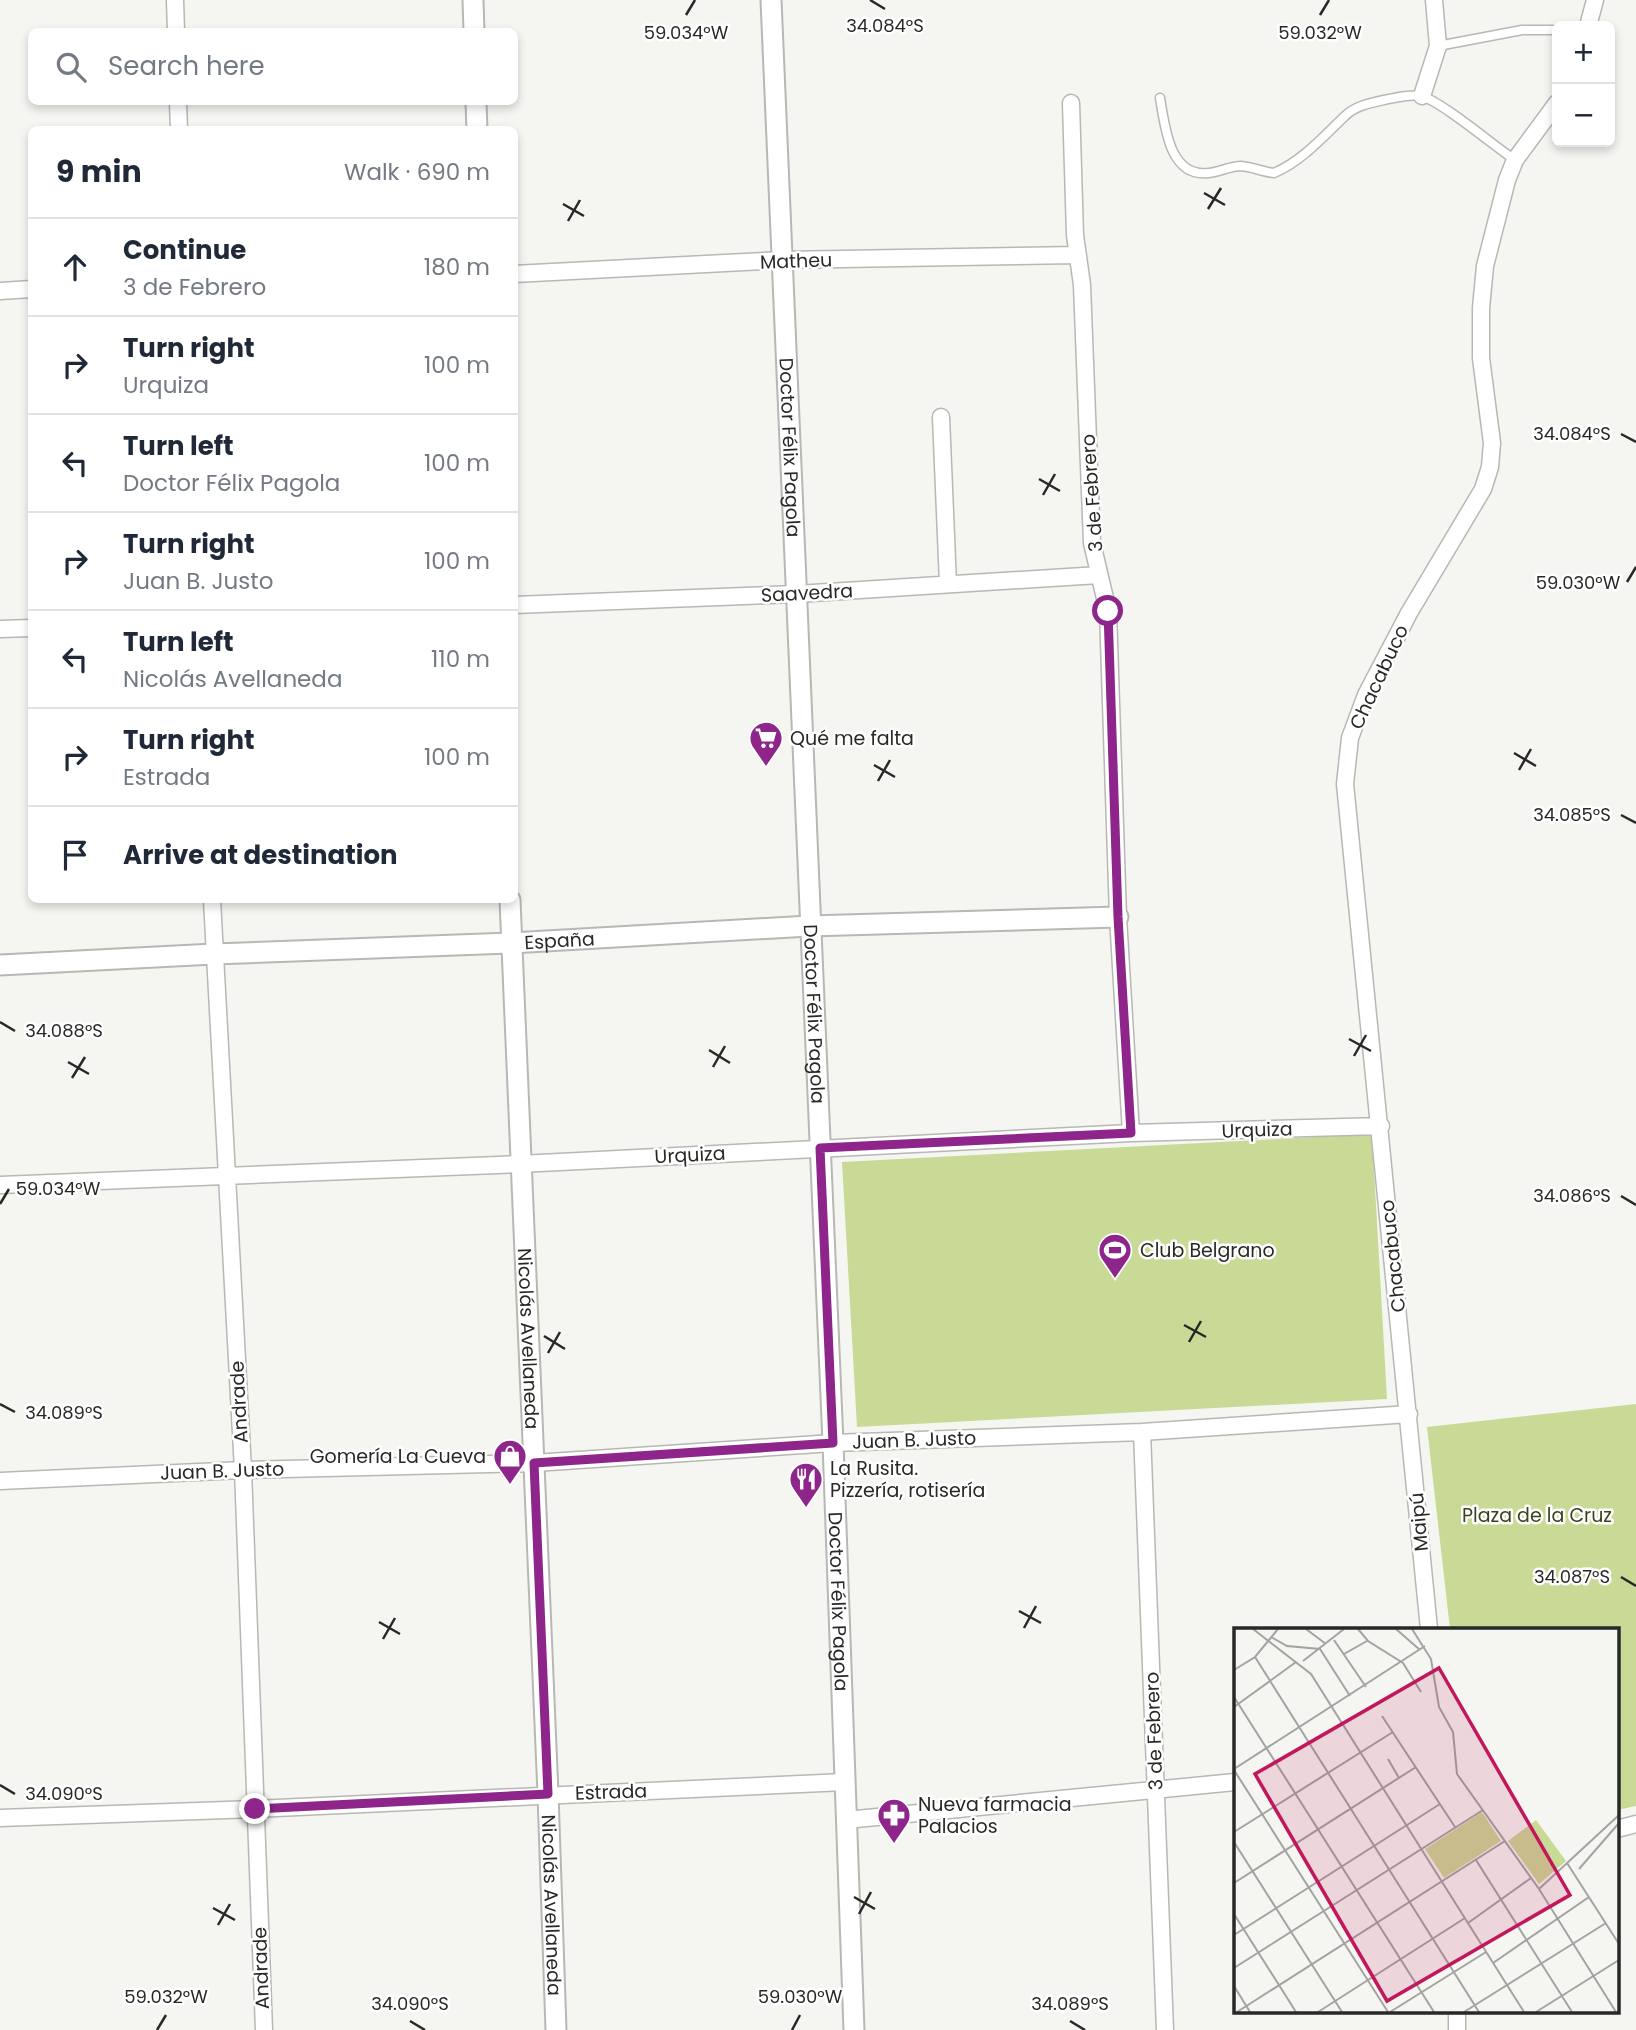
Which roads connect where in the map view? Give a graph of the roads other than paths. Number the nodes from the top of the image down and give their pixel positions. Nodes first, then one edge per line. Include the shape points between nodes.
1 (175, 0) edge
2 (473, 0) edge
3 (771, 0) edge
4 (1434, 0) edge
5 (1595, 0) edge
6 (1589, 21) edge
7 (176, 28) edge
8 (474, 28) edge
9 (1552, 30) edge
10 (1438, 46) junction
11 (1422, 96) junction
12 (1160, 98) dead end
13 (1071, 103) dead end
14 (178, 105) edge
15 (476, 105) edge
16 (1552, 110) edge
17 (179, 126) edge
18 (477, 126) edge
19 (1515, 160) junction
20 (1077, 255) junction
21 (782, 260) junction
22 (518, 274) edge
23 (28, 289) edge
24 (0, 290) edge
25 (941, 418) dead end
26 (1099, 575) junction
27 (948, 584) junction
28 (797, 594) junction
29 (518, 605) edge
30 (28, 628) edge
31 (0, 629) edge
32 (212, 903) edge
33 (510, 903) edge
34 (1118, 917) junction
35 (809, 926) junction
36 (511, 943) junction
37 (214, 954) junction
38 (0, 965) edge
39 (1381, 1126) junction
40 (1131, 1133) junction
41 (820, 1148) junction
42 (520, 1164) junction
43 (225, 1175) junction
44 (0, 1185) edge
45 (1409, 1414) junction
46 (1142, 1432) junction
47 (833, 1443) junction
48 (534, 1463) junction
49 (243, 1470) junction
50 (0, 1481) edge
51 (1429, 1628) edge
52 (845, 1782) junction
53 (1234, 1782) edge
54 (1156, 1789) junction
55 (548, 1794) junction
56 (255, 1809) junction
57 (0, 1818) edge
58 (846, 1820) junction
59 (1636, 1825) edge
60 (1618, 1829) edge
61 (1457, 2012) edge
62 (264, 2030) edge
63 (556, 2030) edge
64 (854, 2030) edge
65 (1165, 2030) edge
66 (1457, 2030) edge

1 - 7 street
2 - 8 street
3 - 21 street, Doctor Félix Pagola
4 - 10 street
5 - 6 street
9 - 10 lane via 1522,30
10 - 11 street
11 - 12 lane via 1366,103 1274,173 1241,166 1209,173 1185,168 1168,142
11 - 19 lane
13 - 20 street, 3 de Febrero
14 - 17 street
15 - 18 street
16 - 19 street, Chacabuco
19 - 39 street, Chacabuco via 1485,266 1481,308 1490,467 1483,489 1366,695 1347,756 1345,783
20 - 21 street, Matheu
20 - 26 street, 3 de Febrero via 1092,543
21 - 22 street, Matheu
21 - 28 street, Doctor Félix Pagola
23 - 24 street
25 - 27 street
26 - 27 street, Saavedra
26 - 34 street, 3 de Febrero via 1108,611
27 - 28 street, Saavedra
28 - 29 street, Saavedra
28 - 35 street, Doctor Félix Pagola
30 - 31 street
32 - 37 street, Andrade
33 - 36 street, Nicolás Avellaneda
34 - 35 street, España
34 - 40 street, 3 de Febrero
35 - 36 street, España
35 - 41 street, Doctor Félix Pagola
36 - 37 street, España
36 - 42 street, Nicolás Avellaneda
37 - 38 street, España
37 - 43 street, Andrade
39 - 40 street, Urquiza
39 - 45 street, Chacabuco
40 - 41 street, Urquiza
41 - 42 street, Urquiza
41 - 47 street, Doctor Félix Pagola
42 - 43 street, Urquiza
42 - 48 street, Nicolás Avellaneda
43 - 44 street, Urquiza
43 - 49 street, Andrade
45 - 46 street, Juan B. Justo
45 - 51 street, Maipú
46 - 47 street, Juan B. Justo
46 - 54 street, 3 de Febrero
47 - 48 street, Juan B. Justo
47 - 52 street, Doctor Félix Pagola
48 - 49 street, Juan B. Justo
48 - 55 street, Nicolás Avellaneda
49 - 50 street, Juan B. Justo
49 - 56 street, Andrade
52 - 55 street, Estrada
52 - 58 street, Doctor Félix Pagola
53 - 54 street
54 - 58 street
54 - 65 street, 3 de Febrero
55 - 56 street, Estrada
55 - 63 street, Nicolás Avellaneda
56 - 57 street, Estrada
56 - 62 street, Andrade
58 - 64 street, Doctor Félix Pagola
59 - 60 street
61 - 66 street

